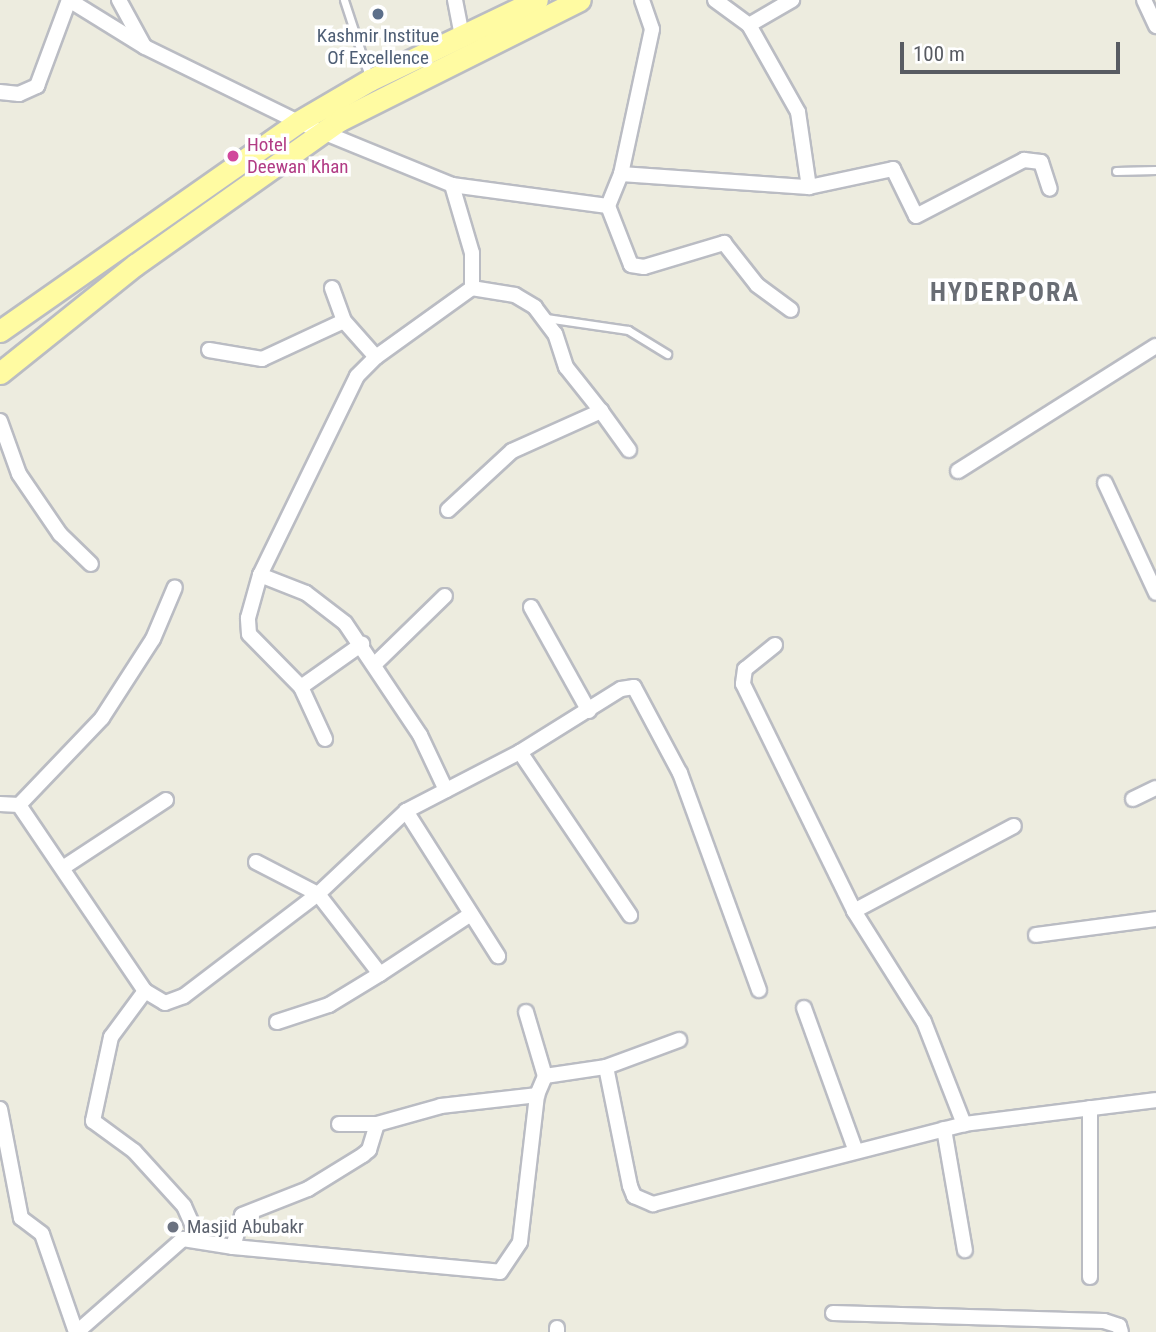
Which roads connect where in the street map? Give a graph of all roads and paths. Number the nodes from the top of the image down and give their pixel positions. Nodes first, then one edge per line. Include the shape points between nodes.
1 (69, 0) edge
2 (119, 0) edge
3 (344, 0) edge
4 (455, 0) edge
5 (537, 0) edge
6 (580, 0) edge
7 (642, 0) edge
8 (715, 0) edge
9 (792, 0) edge
10 (1144, 0) edge
11 (749, 25) junction
12 (1156, 26) edge
13 (462, 35) junction
14 (145, 47) junction
15 (370, 80) junction
16 (0, 92) edge
17 (298, 122) junction
18 (324, 131) junction
19 (1156, 170) edge
20 (1116, 171) dead end
21 (621, 174) junction
22 (452, 185) junction
23 (809, 187) junction
24 (1050, 189) dead end
25 (608, 206) junction
26 (332, 288) dead end
27 (472, 288) junction
28 (790, 310) dead end
29 (546, 318) junction
30 (344, 321) junction
31 (0, 331) edge
32 (1156, 345) edge
33 (209, 350) dead end
34 (667, 354) dead end
35 (376, 357) junction
36 (0, 373) edge
37 (601, 411) junction
38 (0, 422) edge
39 (629, 450) dead end
40 (958, 471) dead end
41 (1105, 483) dead end
42 (447, 510) dead end
43 (91, 564) dead end
44 (260, 575) junction
45 (175, 587) dead end
46 (1156, 593) edge
47 (444, 596) dead end
48 (531, 607) dead end
49 (362, 644) junction
50 (775, 645) dead end
51 (376, 663) junction
52 (300, 687) junction
53 (589, 711) junction
54 (325, 739) dead end
55 (520, 752) junction
56 (1156, 789) edge
57 (446, 790) junction
58 (1133, 799) dead end
59 (166, 800) dead end
60 (0, 804) edge
61 (19, 805) junction
62 (406, 811) junction
63 (1014, 826) dead end
64 (257, 862) dead end
65 (64, 867) junction
66 (318, 894) junction
67 (854, 911) junction
68 (471, 914) junction
69 (630, 915) dead end
70 (1156, 919) edge
71 (1036, 935) dead end
72 (498, 956) dead end
73 (380, 974) junction
74 (759, 990) dead end
75 (145, 991) junction
76 (804, 1008) dead end
77 (526, 1012) dead end
78 (277, 1021) dead end
79 (679, 1040) dead end
80 (606, 1068) junction
81 (545, 1076) junction
82 (537, 1095) junction
83 (1156, 1100) edge
84 (1090, 1108) junction
85 (0, 1109) edge
86 (377, 1124) junction
87 (964, 1124) junction
88 (339, 1125) dead end
89 (944, 1129) junction
90 (855, 1149) junction
91 (199, 1240) junction
92 (233, 1247) junction
93 (965, 1250) dead end
94 (1090, 1278) dead end
95 (833, 1313) dead end
96 (77, 1332) edge
97 (1121, 1332) edge

1 - 14 street
1 - 16 street via 37,86 28,93
2 - 14 street
3 - 15 lane
4 - 13 street
5 - 13 main road
6 - 18 main road
7 - 21 street via 652,29
8 - 11 street
9 - 11 street
10 - 12 street
11 - 23 street via 798,112
13 - 15 main road
14 - 17 street
15 - 17 main road
17 - 18 street
17 - 31 main road
18 - 22 street
18 - 36 main road via 135,265
19 - 20 lane
21 - 23 street
21 - 25 street
22 - 25 street
22 - 27 street via 472,253
23 - 24 street via 893,169 916,216 1024,160 1041,162
25 - 28 street via 631,265 644,267 724,243 757,285
26 - 30 street
27 - 29 street via 525,299
27 - 35 street
29 - 34 lane via 628,330
29 - 37 street via 566,368
30 - 33 street via 262,359
30 - 35 street
32 - 40 street
35 - 44 street via 357,376
37 - 39 street
37 - 42 street via 512,451
38 - 43 street via 19,474 60,534
41 - 46 street
44 - 49 street via 317,600
44 - 52 street via 248,618 249,634
45 - 61 street via 153,639 121,693
47 - 51 street
48 - 53 street
49 - 51 street
49 - 52 street
50 - 67 street via 745,669 743,684
51 - 57 street via 420,735
52 - 54 street
53 - 55 street
53 - 74 street via 621,689 634,687 640,692 680,773
55 - 57 street
55 - 69 street
56 - 58 street
57 - 62 street
59 - 65 street
60 - 61 street
61 - 65 street
62 - 66 street
62 - 68 street
63 - 67 street
64 - 66 street
65 - 75 street
66 - 73 street
66 - 75 street via 184,996 165,1003
67 - 87 street via 924,1022
68 - 72 street
68 - 73 street
70 - 71 street
73 - 78 street via 329,1005
75 - 91 street via 111,1037 93,1121 134,1151 184,1206
76 - 90 street
77 - 81 street
79 - 80 street
80 - 81 street
80 - 90 street via 630,1185 643,1203 653,1205
81 - 82 street
82 - 86 street via 441,1106
82 - 92 street via 520,1242 500,1272
83 - 84 street
84 - 87 street
84 - 94 street
85 - 96 street via 21,1218 42,1234 55,1283 66,1297
86 - 88 street
86 - 92 street via 363,1155 308,1189 242,1215
87 - 89 street
89 - 90 street
89 - 93 street
91 - 92 street
91 - 96 street via 177,1241
95 - 97 street via 1104,1321 1119,1326

